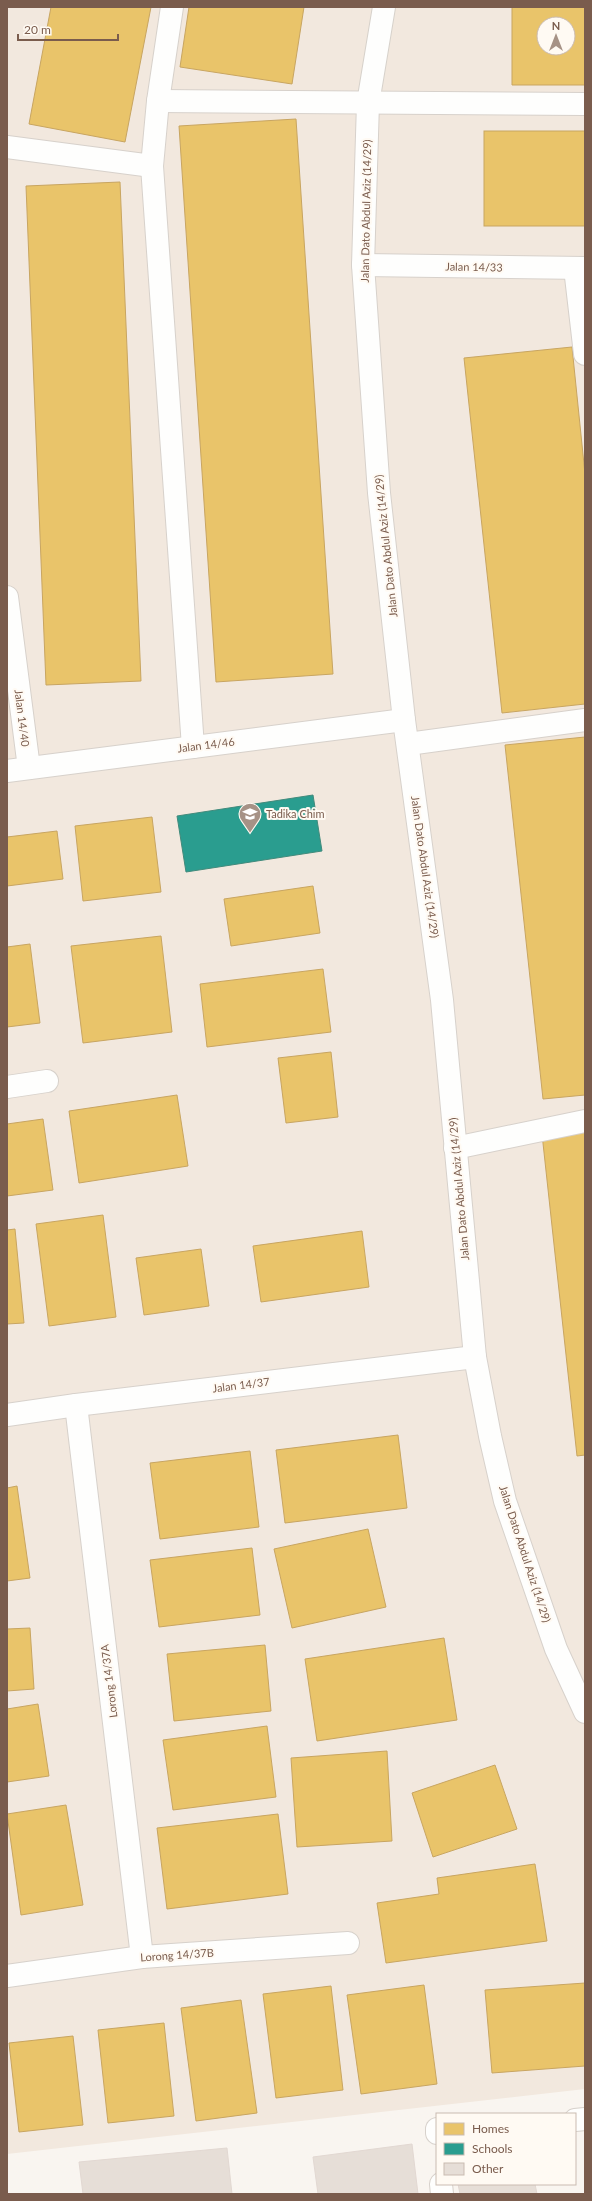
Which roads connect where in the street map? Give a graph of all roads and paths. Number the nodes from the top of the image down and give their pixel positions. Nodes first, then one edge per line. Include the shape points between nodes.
1 (172, 7) edge
2 (384, 7) edge
3 (158, 102) junction
4 (368, 103) junction
5 (585, 104) edge
6 (7, 147) edge
7 (152, 166) junction
8 (363, 266) junction
9 (580, 268) edge
10 (585, 354) edge
11 (7, 598) edge
12 (404, 720) junction
13 (585, 720) edge
14 (408, 744) junction
15 (193, 747) junction
16 (29, 768) junction
17 (7, 771) edge
18 (47, 1081) dead end
19 (7, 1087) edge
20 (585, 1121) edge
21 (455, 1148) junction
22 (475, 1357) junction
23 (76, 1405) junction
24 (7, 1415) edge
25 (585, 1712) edge
26 (348, 1943) dead end
27 (142, 1957) junction
28 (7, 1976) edge

1 - 3 street
2 - 4 street, Jalan Dato Abdul Aziz (14/29)
3 - 4 street
3 - 7 street
4 - 5 street
4 - 8 street, Jalan Dato Abdul Aziz (14/29)
6 - 7 street
7 - 15 street
8 - 9 street, Jalan 14/33
8 - 12 street, Jalan Dato Abdul Aziz (14/29) via 380,493
9 - 10 street
11 - 16 street, Jalan 14/40
12 - 14 street, Jalan Dato Abdul Aziz (14/29)
12 - 15 street, Jalan 14/46
13 - 14 street
14 - 21 street, Jalan Dato Abdul Aziz (14/29) via 442,1000
15 - 16 street, Jalan 14/46
16 - 17 street, Jalan 14/46
18 - 19 street
20 - 21 street
21 - 22 street, Jalan Dato Abdul Aziz (14/29)
22 - 23 street, Jalan 14/37
22 - 25 street, Jalan Dato Abdul Aziz (14/29) via 506,1501 556,1649
23 - 24 street, Jalan 14/37
23 - 27 street, Lorong 14/37A
26 - 27 street, Lorong 14/37B
27 - 28 street, Lorong 14/37B

